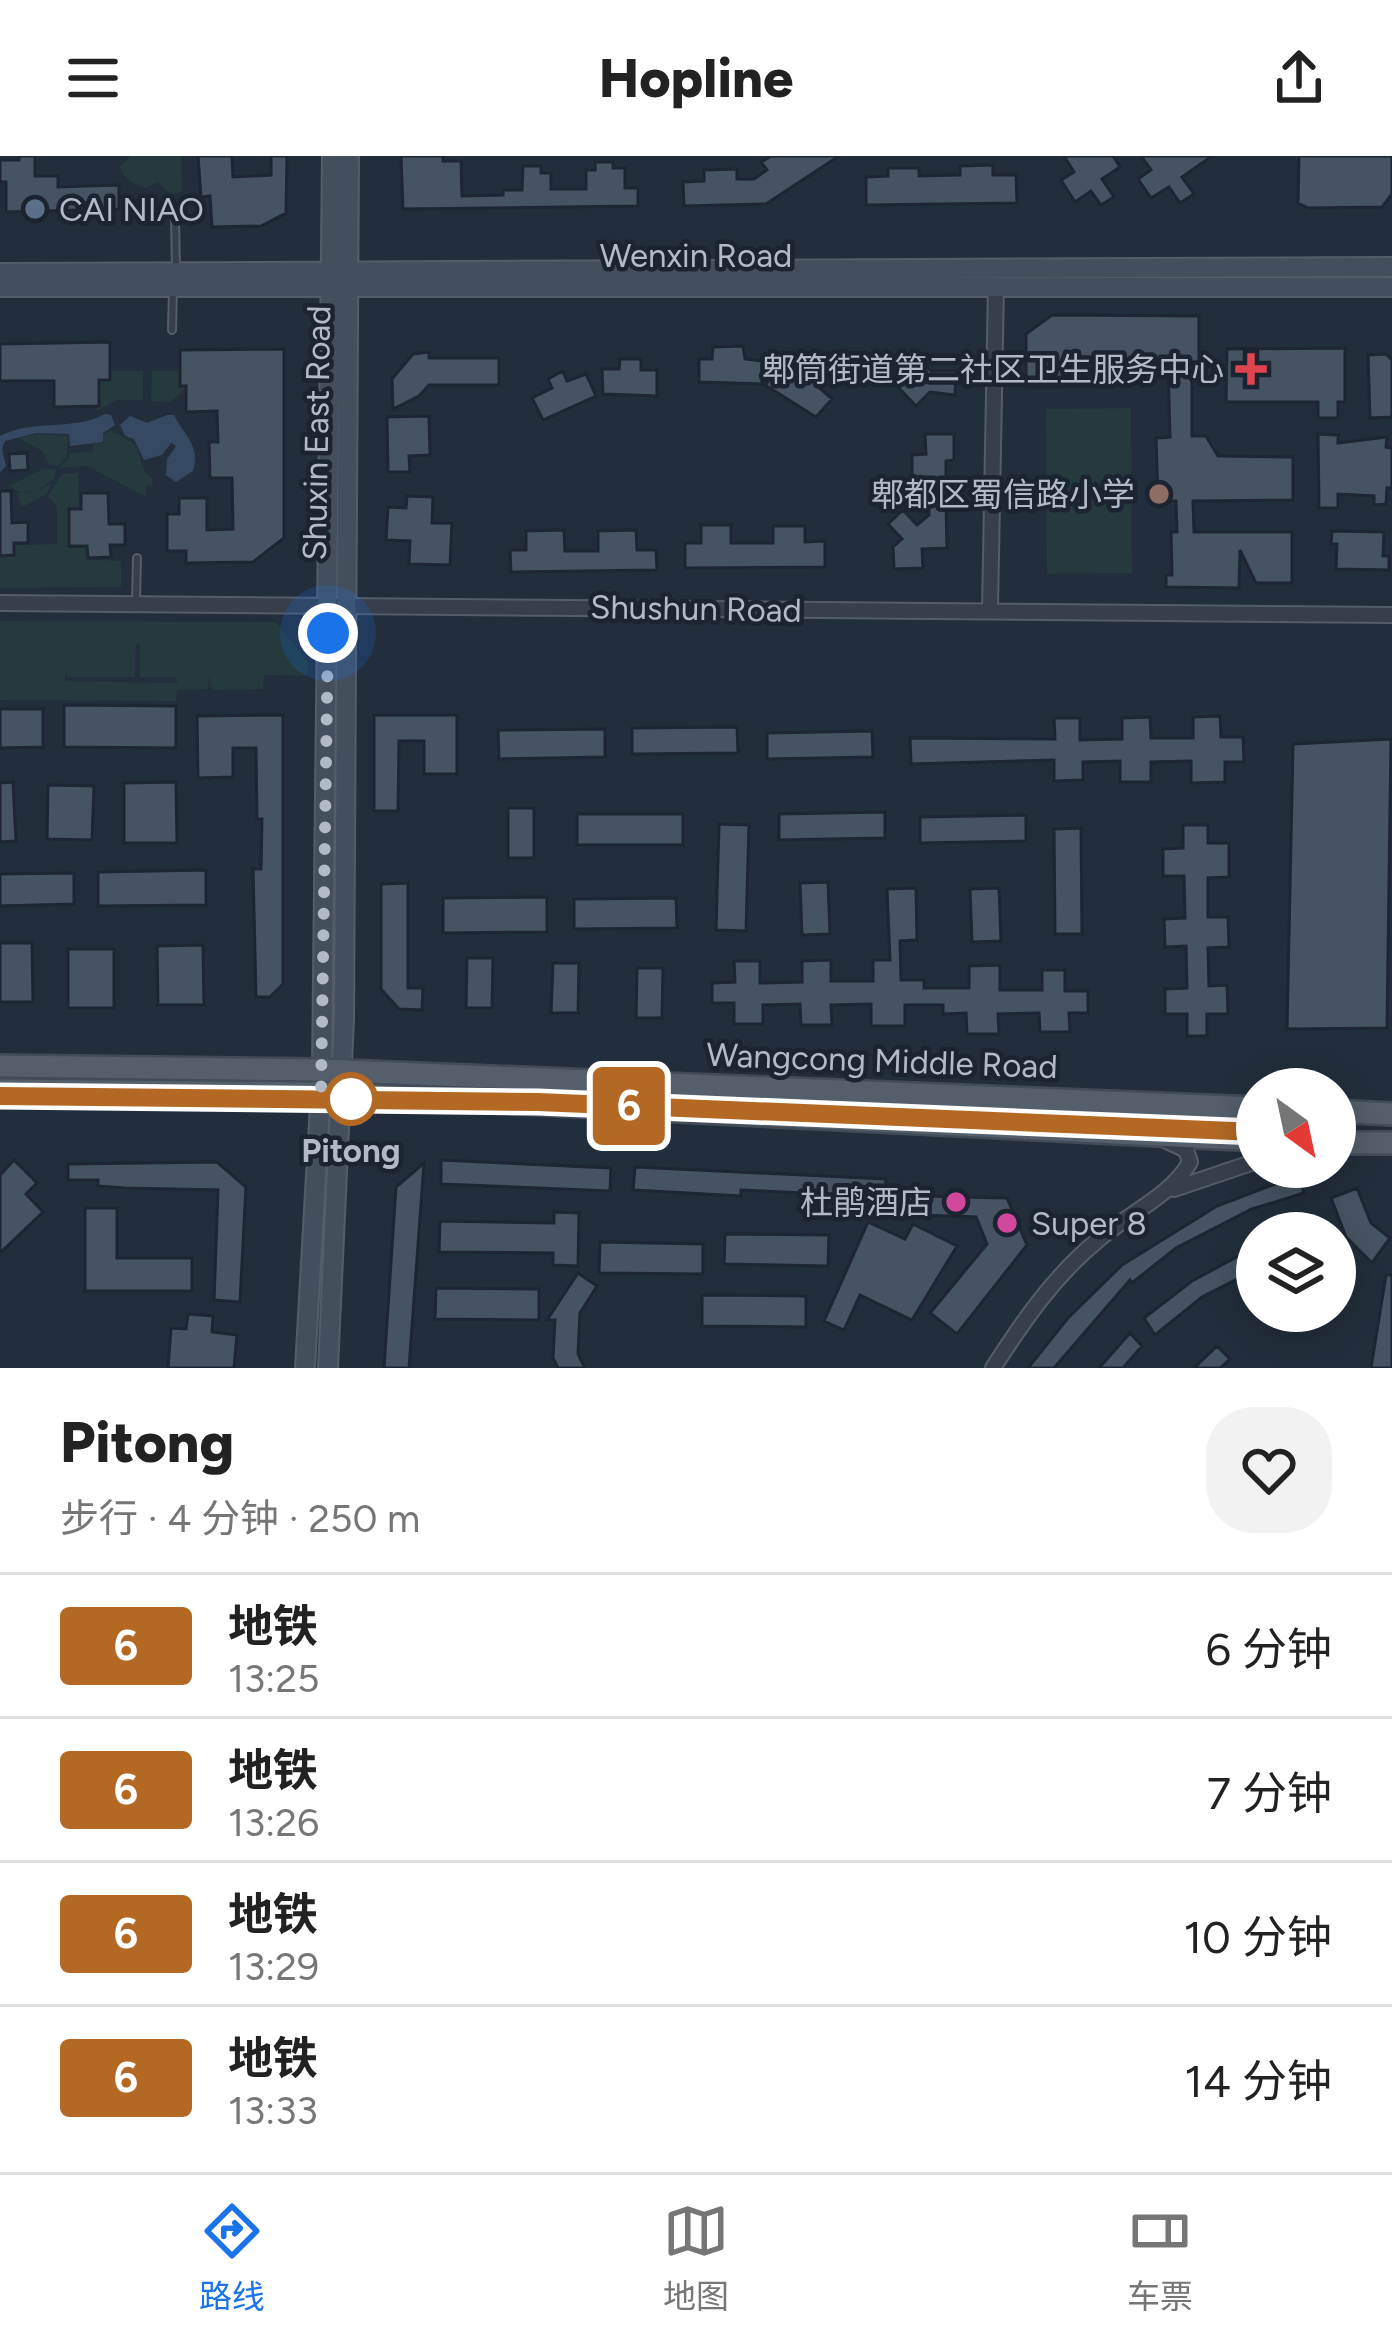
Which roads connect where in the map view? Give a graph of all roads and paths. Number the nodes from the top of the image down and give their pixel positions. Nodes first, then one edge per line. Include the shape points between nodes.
1 (332, 156) edge
2 (349, 156) edge
3 (176, 219) dead end
4 (1392, 267) edge
5 (0, 273) edge
6 (339, 278) junction
7 (175, 279) junction
8 (996, 285) junction
9 (0, 287) edge
10 (1392, 287) edge
11 (172, 329) dead end
12 (136, 558) dead end
13 (0, 603) edge
14 (136, 604) junction
15 (337, 605) junction
16 (990, 611) junction
17 (1392, 615) edge
18 (0, 1066) edge
19 (332, 1082) junction
20 (0, 1090) edge
21 (1236, 1107) edge
22 (1356, 1112) edge
23 (1392, 1114) edge
24 (1160, 1138) junction
25 (1236, 1140) edge
26 (1356, 1142) edge
27 (1392, 1143) edge
28 (1236, 1168) edge
29 (1157, 1194) junction
30 (305, 1368) edge
31 (328, 1368) edge
32 (993, 1368) edge

1 - 6 main road, Shuxin East Road
2 - 6 main road, Shuxin East Road
3 - 7 lane
4 - 6 main road
5 - 7 main road
6 - 7 main road
6 - 8 main road, Wenxin Road
6 - 15 main road, Shuxin East Road
7 - 9 main road
7 - 11 lane
8 - 10 main road, Wenxin Road
8 - 16 street
12 - 14 lane
13 - 14 street, Shushun Road
14 - 15 street, Shushun Road
15 - 16 street, Shushun Road
15 - 19 main road, Shuxin East Road
16 - 17 street, Shushun Road
18 - 19 main road, Wangcong Middle Road
19 - 20 main road, Wangcong Middle Road
19 - 21 main road, Wangcong Middle Road
19 - 24 main road, Wangcong Middle Road
19 - 30 main road
19 - 31 main road
22 - 23 main road
24 - 25 main road, Wangcong Middle Road
24 - 29 street via 1186,1150 1190,1162
26 - 27 main road
28 - 29 street
29 - 32 street via 1035,1301

